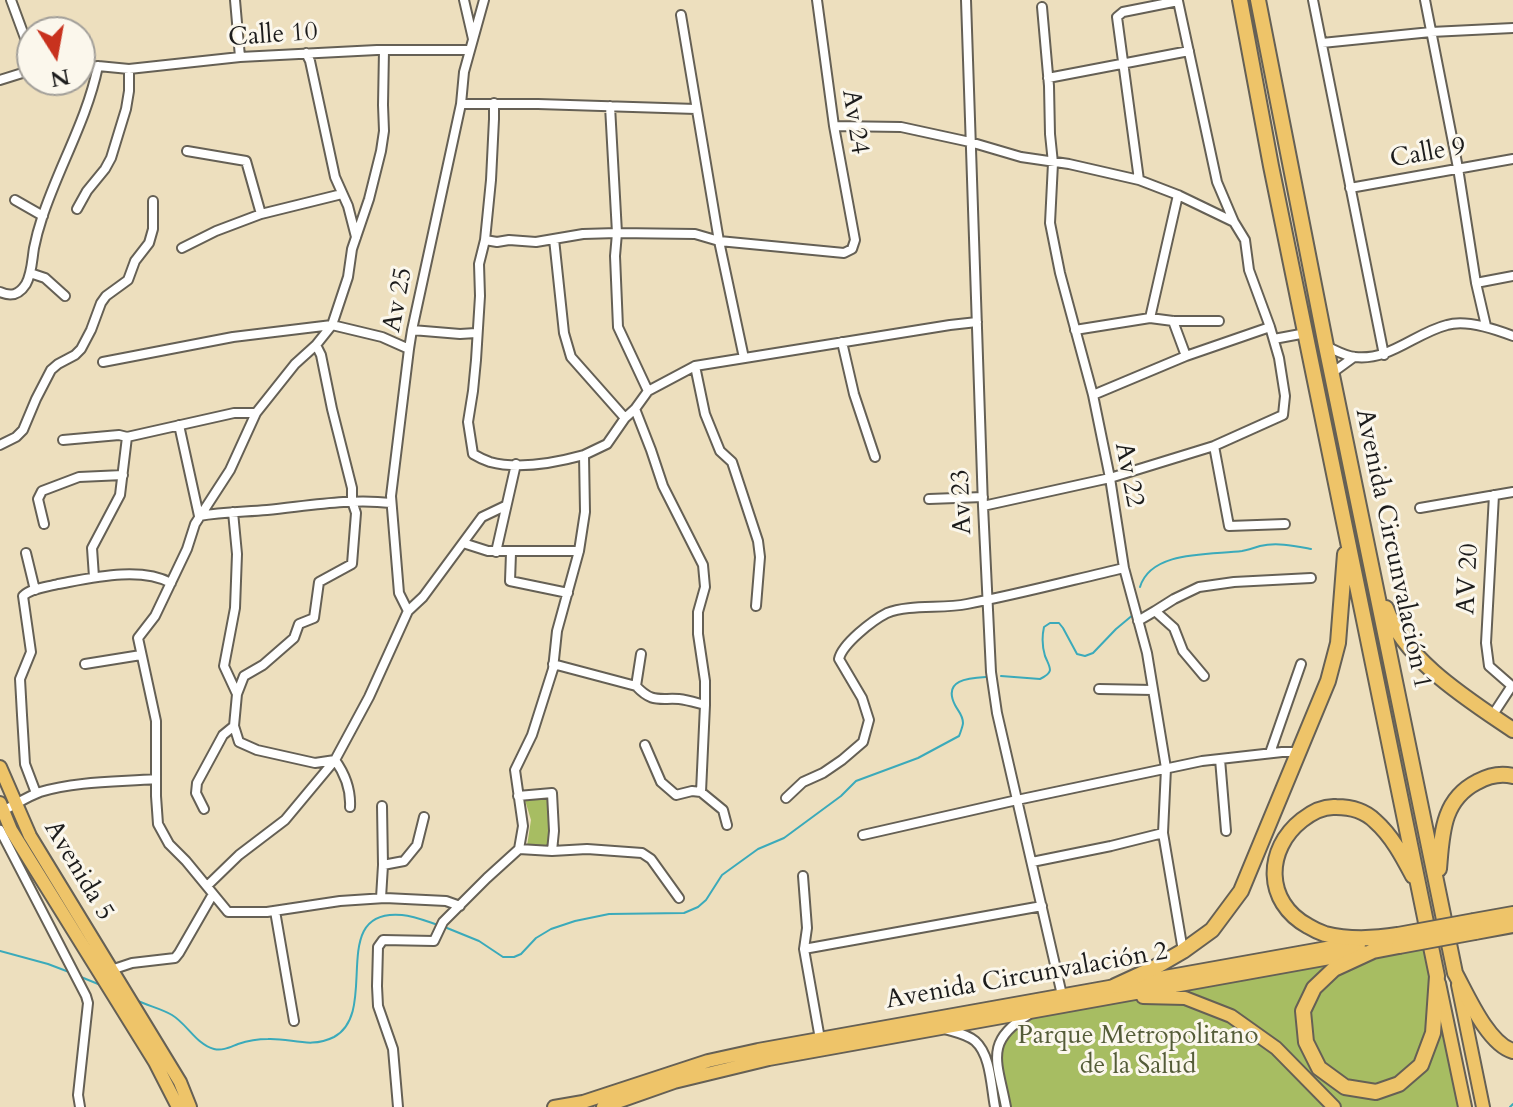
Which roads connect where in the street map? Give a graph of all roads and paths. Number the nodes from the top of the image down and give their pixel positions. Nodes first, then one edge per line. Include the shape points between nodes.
1 (235, 0) edge
2 (464, 0) edge
3 (484, 0) edge
4 (817, 0) edge
5 (966, 0) edge
6 (1240, 0) edge
7 (1258, 0) edge
8 (1313, 0) edge
9 (1425, 0) edge
10 (1042, 7) dead end
11 (681, 15) dead end
12 (1513, 28) edge
13 (1431, 32) junction
14 (473, 40) junction
15 (1322, 43) junction
16 (384, 50) junction
17 (470, 50) junction
18 (1189, 51) junction
19 (306, 53) junction
20 (240, 57) junction
21 (1125, 63) junction
22 (98, 66) joint
23 (129, 69) junction
24 (1048, 78) junction
25 (494, 103) junction
26 (461, 104) junction
27 (610, 106) junction
28 (696, 109) junction
29 (834, 126) junction
30 (970, 142) junction
31 (187, 151) dead end
32 (1513, 159) edge
33 (1053, 163) junction
34 (1458, 168) junction
35 (1139, 180) junction
36 (1350, 188) junction
37 (342, 194) junction
38 (1178, 195) junction
39 (15, 200) dead end
40 (153, 201) dead end
41 (77, 209) dead end
42 (261, 214) junction
43 (43, 216) junction
44 (1234, 222) junction
45 (617, 233) junction
46 (356, 239) junction
47 (554, 239) junction
48 (485, 240) junction
49 (719, 241) junction
50 (182, 248) dead end
51 (30, 273) junction
52 (1513, 276) edge
53 (1476, 283) junction
54 (0, 292) edge
55 (65, 296) dead end
56 (1150, 318) junction
57 (1173, 321) junction
58 (1219, 321) dead end
59 (977, 322) junction
60 (332, 325) junction
61 (1486, 326) junction
62 (1270, 327) junction
63 (412, 330) junction
64 (1075, 330) junction
65 (476, 333) junction
66 (1306, 333) junction
67 (1513, 336) edge
68 (1274, 339) junction
69 (842, 342) junction
70 (316, 345) junction
71 (1326, 346) junction
72 (409, 349) junction
73 (1384, 355) junction
74 (1186, 356) junction
75 (1354, 357) junction
76 (744, 358) junction
77 (103, 362) dead end
78 (695, 366) junction
79 (1331, 374) junction
80 (648, 391) junction
81 (1093, 395) junction
82 (635, 409) junction
83 (256, 413) junction
84 (625, 418) junction
85 (179, 425) junction
86 (127, 437) junction
87 (63, 440) dead end
88 (0, 445) edge
89 (1214, 446) junction
90 (584, 455) junction
91 (875, 457) dead end
92 (516, 464) junction
93 (123, 475) junction
94 (1110, 478) junction
95 (1513, 492) edge
96 (1494, 495) junction
97 (929, 499) dead end
98 (352, 501) junction
99 (983, 502) junction
100 (391, 503) junction
101 (505, 506) junction
102 (1420, 508) dead end
103 (233, 512) junction
104 (199, 516) junction
105 (44, 524) dead end
106 (1285, 524) dead end
107 (1347, 534) junction
108 (463, 543) junction
109 (579, 551) junction
110 (496, 552) junction
111 (26, 553) dead end
112 (511, 553) junction
113 (1370, 564) junction
114 (1124, 568) junction
115 (94, 577) junction
116 (1311, 578) dead end
117 (171, 583) junction
118 (35, 590) junction
119 (568, 593) junction
120 (988, 600) junction
121 (756, 606) dead end
122 (408, 611) junction
123 (1155, 611) junction
124 (1138, 621) junction
125 (641, 654) dead end
126 (141, 655) junction
127 (85, 664) dead end
128 (553, 664) junction
129 (1301, 664) dead end
130 (1204, 676) dead end
131 (636, 686) junction
132 (1512, 687) edge
133 (1099, 689) dead end
134 (1153, 690) junction
135 (237, 694) junction
136 (705, 705) junction
137 (1492, 716) junction
138 (234, 726) junction
139 (1513, 730) edge
140 (645, 745) dead end
141 (1298, 752) junction
142 (1270, 753) junction
143 (1220, 759) junction
144 (335, 760) junction
145 (0, 767) edge
146 (1166, 768) junction
147 (1513, 776) edge
148 (156, 779) junction
149 (701, 792) junction
150 (36, 793) junction
151 (518, 796) junction
152 (786, 798) dead end
153 (1017, 800) junction
154 (382, 806) dead end
155 (350, 807) dead end
156 (5, 808) edge
157 (204, 809) dead end
158 (424, 817) dead end
159 (727, 825) dead end
160 (0, 830) edge
161 (1226, 831) dead end
162 (1163, 833) junction
163 (863, 835) dead end
164 (519, 849) junction
165 (552, 851) junction
166 (1032, 862) junction
167 (383, 865) junction
168 (803, 876) dead end
169 (1437, 885) junction
170 (1420, 887) junction
171 (210, 890) junction
172 (381, 898) junction
173 (679, 898) dead end
174 (460, 906) junction
175 (1042, 906) junction
176 (275, 911) junction
177 (1513, 914) edge
178 (1513, 925) edge
179 (1475, 926) junction
180 (1372, 945) junction
181 (804, 949) junction
182 (1183, 951) junction
183 (111, 970) junction
184 (1455, 973) junction
185 (1437, 976) junction
186 (1115, 991) junction
187 (120, 994) junction
188 (1062, 995) junction
189 (1032, 1012) junction
190 (294, 1021) dead end
191 (940, 1028) junction
192 (820, 1039) junction
193 (1513, 1051) edge
194 (180, 1082) junction
195 (80, 1107) edge
196 (178, 1107) edge
197 (190, 1107) edge
198 (197, 1107) edge
199 (398, 1107) edge
200 (554, 1107) edge
201 (603, 1107) edge
202 (995, 1107) edge
203 (1006, 1107) edge
204 (1334, 1107) edge
205 (1465, 1107) edge
206 (1483, 1107) edge

1 - 20 street
2 - 14 street
3 - 14 street, Av 25
4 - 29 street, Av 24
5 - 30 street, Av 23
6 - 66 highway, Avenida Circunvalación 1
7 - 71 highway, Avenida Circunvalación 1
8 - 15 street
9 - 13 street
10 - 24 street, Av 22
11 - 28 street
12 - 13 street
13 - 15 street
13 - 34 street
14 - 17 street, Av 25
15 - 36 street
16 - 17 street, Calle 10
16 - 19 street, Calle 10
16 - 46 street via 384,131
17 - 26 street, Av 25
18 - 21 street
18 - 21 street via 1178,1 1118,16
18 - 44 street via 1217,182
19 - 20 street, Calle 10
19 - 37 street
20 - 23 street, Calle 10
21 - 24 street
21 - 35 street
22 - 23 street, Calle 10
22 - 43 street
23 - 41 street via 126,109 111,158
24 - 33 street, Av 22
25 - 26 street
25 - 27 street
25 - 48 street
26 - 63 street, Av 25
27 - 28 street
27 - 45 street
28 - 49 street
29 - 30 street via 901,127
29 - 49 street, Av 24 via 855,240 852,249 844,253
30 - 33 street
30 - 59 street, Av 23
31 - 42 street via 246,161
32 - 34 street, Calle 9
33 - 35 street
33 - 64 street, Av 22 via 1050,223
34 - 36 street, Calle 9
34 - 53 street
35 - 38 street
36 - 73 street
37 - 42 street
37 - 46 street
38 - 44 street
38 - 56 street
39 - 43 street
40 - 88 street via 151,239 128,280 103,300 81,349 51,370 23,430
42 - 50 street
43 - 51 street
44 - 62 street via 1245,240 1249,270
45 - 47 street
45 - 49 street via 695,234
45 - 80 street via 618,327
46 - 60 street
47 - 48 street
47 - 84 street via 571,357
48 - 65 street
49 - 76 street
51 - 54 street via 15,294
51 - 55 street via 45,278
52 - 53 street
53 - 61 street
56 - 57 street
56 - 64 street
57 - 58 street
57 - 74 street
59 - 69 street
59 - 99 street, Av 23
60 - 70 street
60 - 72 street
60 - 77 street
61 - 67 street
61 - 73 street via 1450,323
62 - 68 street
62 - 74 street
63 - 65 street
63 - 72 street, Av 25
64 - 81 street, Av 22
65 - 92 street via 468,422 473,454
66 - 68 street
66 - 107 highway, Avenida Circunvalación 1
68 - 89 street via 1285,396 1283,415
69 - 76 street
69 - 91 street
70 - 83 street
70 - 98 street
71 - 75 street
71 - 79 highway, Avenida Circunvalación 1
72 - 100 street, Av 25
73 - 75 street
74 - 81 street
75 - 79 street
76 - 78 street
78 - 80 street
78 - 121 street via 705,414 720,451 732,462 758,541
79 - 113 highway, Avenida Circunvalación 1
80 - 82 street
81 - 94 street, Av 22
82 - 84 street
82 - 136 street via 663,486 703,565 698,634
83 - 85 street
83 - 104 street via 230,470
84 - 90 street via 607,444
85 - 86 street
85 - 104 street
86 - 87 street
86 - 93 street
89 - 94 street
89 - 106 street via 1229,526
90 - 92 street
90 - 109 street
92 - 101 street
93 - 105 street via 79,477 42,491 38,499
93 - 115 street via 120,495 92,548
94 - 99 street
94 - 114 street, Av 22
95 - 96 street
96 - 102 street
96 - 132 street, AV 20 via 1486,643 1489,666
97 - 99 street
98 - 100 street
98 - 103 street
98 - 135 street via 352,564 319,582 314,618 299,624 294,638 244,676
99 - 120 street, Av 23
100 - 122 street, Av 25 via 399,593
101 - 108 street via 482,517
101 - 110 street
103 - 104 street
103 - 135 street via 235,608 224,666
104 - 117 street
107 - 141 highway via 1338,643
107 - 170 highway, Avenida Circunvalación 1
108 - 110 street
108 - 122 street
109 - 112 street
109 - 119 street
110 - 112 street
111 - 118 street
112 - 119 street via 510,581
113 - 137 highway via 1390,619 1416,655
113 - 169 highway, Avenida Circunvalación 1
114 - 120 street
114 - 124 street, Av 22
115 - 117 street via 136,575
115 - 118 street
116 - 123 street via 1199,587
117 - 126 street via 138,638
118 - 150 street via 23,596 31,652 20,679 25,764
119 - 128 street
120 - 152 street via 888,613 841,651 839,659 869,720 863,742
120 - 153 street, Av 23 via 991,672
122 - 144 street
123 - 124 street
123 - 130 street via 1174,628 1183,651
124 - 134 street, Av 22
125 - 131 street
126 - 127 street
126 - 148 street via 156,721
128 - 131 street
128 - 151 street via 532,735 515,770
129 - 142 street
131 - 136 street via 649,697
132 - 137 street
133 - 134 street
134 - 146 street, Av 22
135 - 138 street
136 - 149 street
137 - 139 highway
138 - 144 street via 239,742 257,750 315,763
138 - 157 street via 223,735 197,783
140 - 149 street via 661,782 676,795
141 - 142 street
141 - 182 highway via 1241,891 1212,930
142 - 143 street
143 - 146 street
143 - 161 street
144 - 155 street via 351,794
144 - 171 street via 285,820 239,855
145 - 156 main road, Avenida 5
146 - 153 street
146 - 162 street, Av 22
147 - 169 highway via 1485,778 1464,788 1450,806
148 - 150 street
148 - 171 street via 158,824
149 - 159 street via 723,810
150 - 156 street
151 - 164 street via 523,826
151 - 165 street via 552,793
153 - 163 street
153 - 166 street, Av 23
154 - 167 street
156 - 183 main road, Avenida 5 via 30,836
156 - 187 main road, Avenida 5 via 11,830
158 - 167 street via 417,845 404,861
160 - 195 street via 86,996
162 - 166 street
162 - 182 street, Av 22
164 - 165 street
164 - 174 street
165 - 173 street via 642,853
166 - 175 street, Av 23
167 - 172 street
168 - 181 street
169 - 184 highway, Avenida Circunvalación 1
170 - 180 highway via 1396,845 1374,820 1354,808 1328,806 1290,830 1278,850 1274,876 1280,899 1296,919 1323,933
170 - 185 highway, Avenida Circunvalación 1
171 - 176 street via 228,912
171 - 183 street via 175,958
172 - 174 street
172 - 176 street
174 - 199 street via 443,922 434,941 383,940 378,947 378,1006 393,1049
175 - 181 street
175 - 188 street, Av 23
176 - 190 street
177 - 179 highway, Avenida Circunvalación 2
178 - 179 highway, Avenida Circunvalación 2
179 - 180 highway, Avenida Circunvalación 2, bridge
180 - 185 highway via 1314,988 1303,1011 1306,1042 1319,1068 1345,1087 1376,1092 1399,1084 1421,1065 1433,1033
180 - 186 main road, Avenida Circunvalación 2
181 - 192 street
182 - 186 highway
183 - 187 main road, Avenida 5
184 - 193 highway via 1481,1022
184 - 206 main road, Avenida Circunvalación 1
185 - 205 main road, Avenida Circunvalación 1
186 - 188 main road, Avenida Circunvalación 2
186 - 189 main road, Avenida Circunvalación 2
186 - 204 main road via 1185,998 1231,1016 1276,1048
187 - 194 main road, Avenida 5
187 - 196 main road, Avenida 5
188 - 192 main road, Avenida Circunvalación 2
189 - 191 main road, Avenida Circunvalación 2
189 - 203 street via 999,1039
191 - 201 main road, Avenida Circunvalación 2 via 759,1061
191 - 202 street via 975,1041 986,1056
192 - 200 main road, Avenida Circunvalación 2 via 708,1061
194 - 197 main road, Avenida 5
194 - 198 main road

